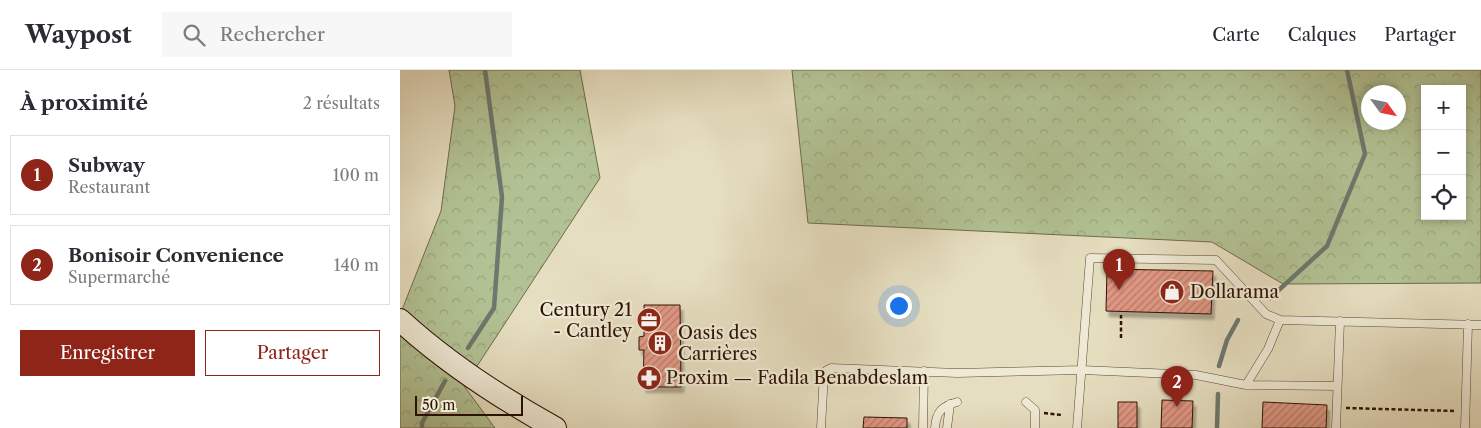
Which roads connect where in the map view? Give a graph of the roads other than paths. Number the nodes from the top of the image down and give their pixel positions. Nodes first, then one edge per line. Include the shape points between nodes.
1 (400, 320) edge
2 (1280, 320) junction
3 (1340, 321) junction
4 (1468, 324) junction
5 (1481, 325) edge
6 (1082, 370) junction
7 (924, 371) junction
8 (1246, 385) junction
9 (1337, 386) junction
10 (1026, 402) dead end
11 (554, 428) edge
12 (821, 428) edge
13 (923, 428) edge
14 (935, 428) edge
15 (947, 428) edge
16 (1035, 428) edge
17 (1078, 428) edge
18 (1336, 428) edge
19 (1465, 428) edge

1 - 11 main road via 483,386
2 - 3 lane
2 - 6 lane via 1266,314 1216,260 1090,258
2 - 8 lane via 1268,350
3 - 4 lane
3 - 9 lane
4 - 5 lane
4 - 19 lane
6 - 7 lane
6 - 8 lane via 1196,375
6 - 17 lane
7 - 12 lane via 826,370
7 - 13 lane
8 - 9 lane
9 - 18 lane
10 - 16 lane via 1035,410
14 - 15 lane via 938,412 953,403

